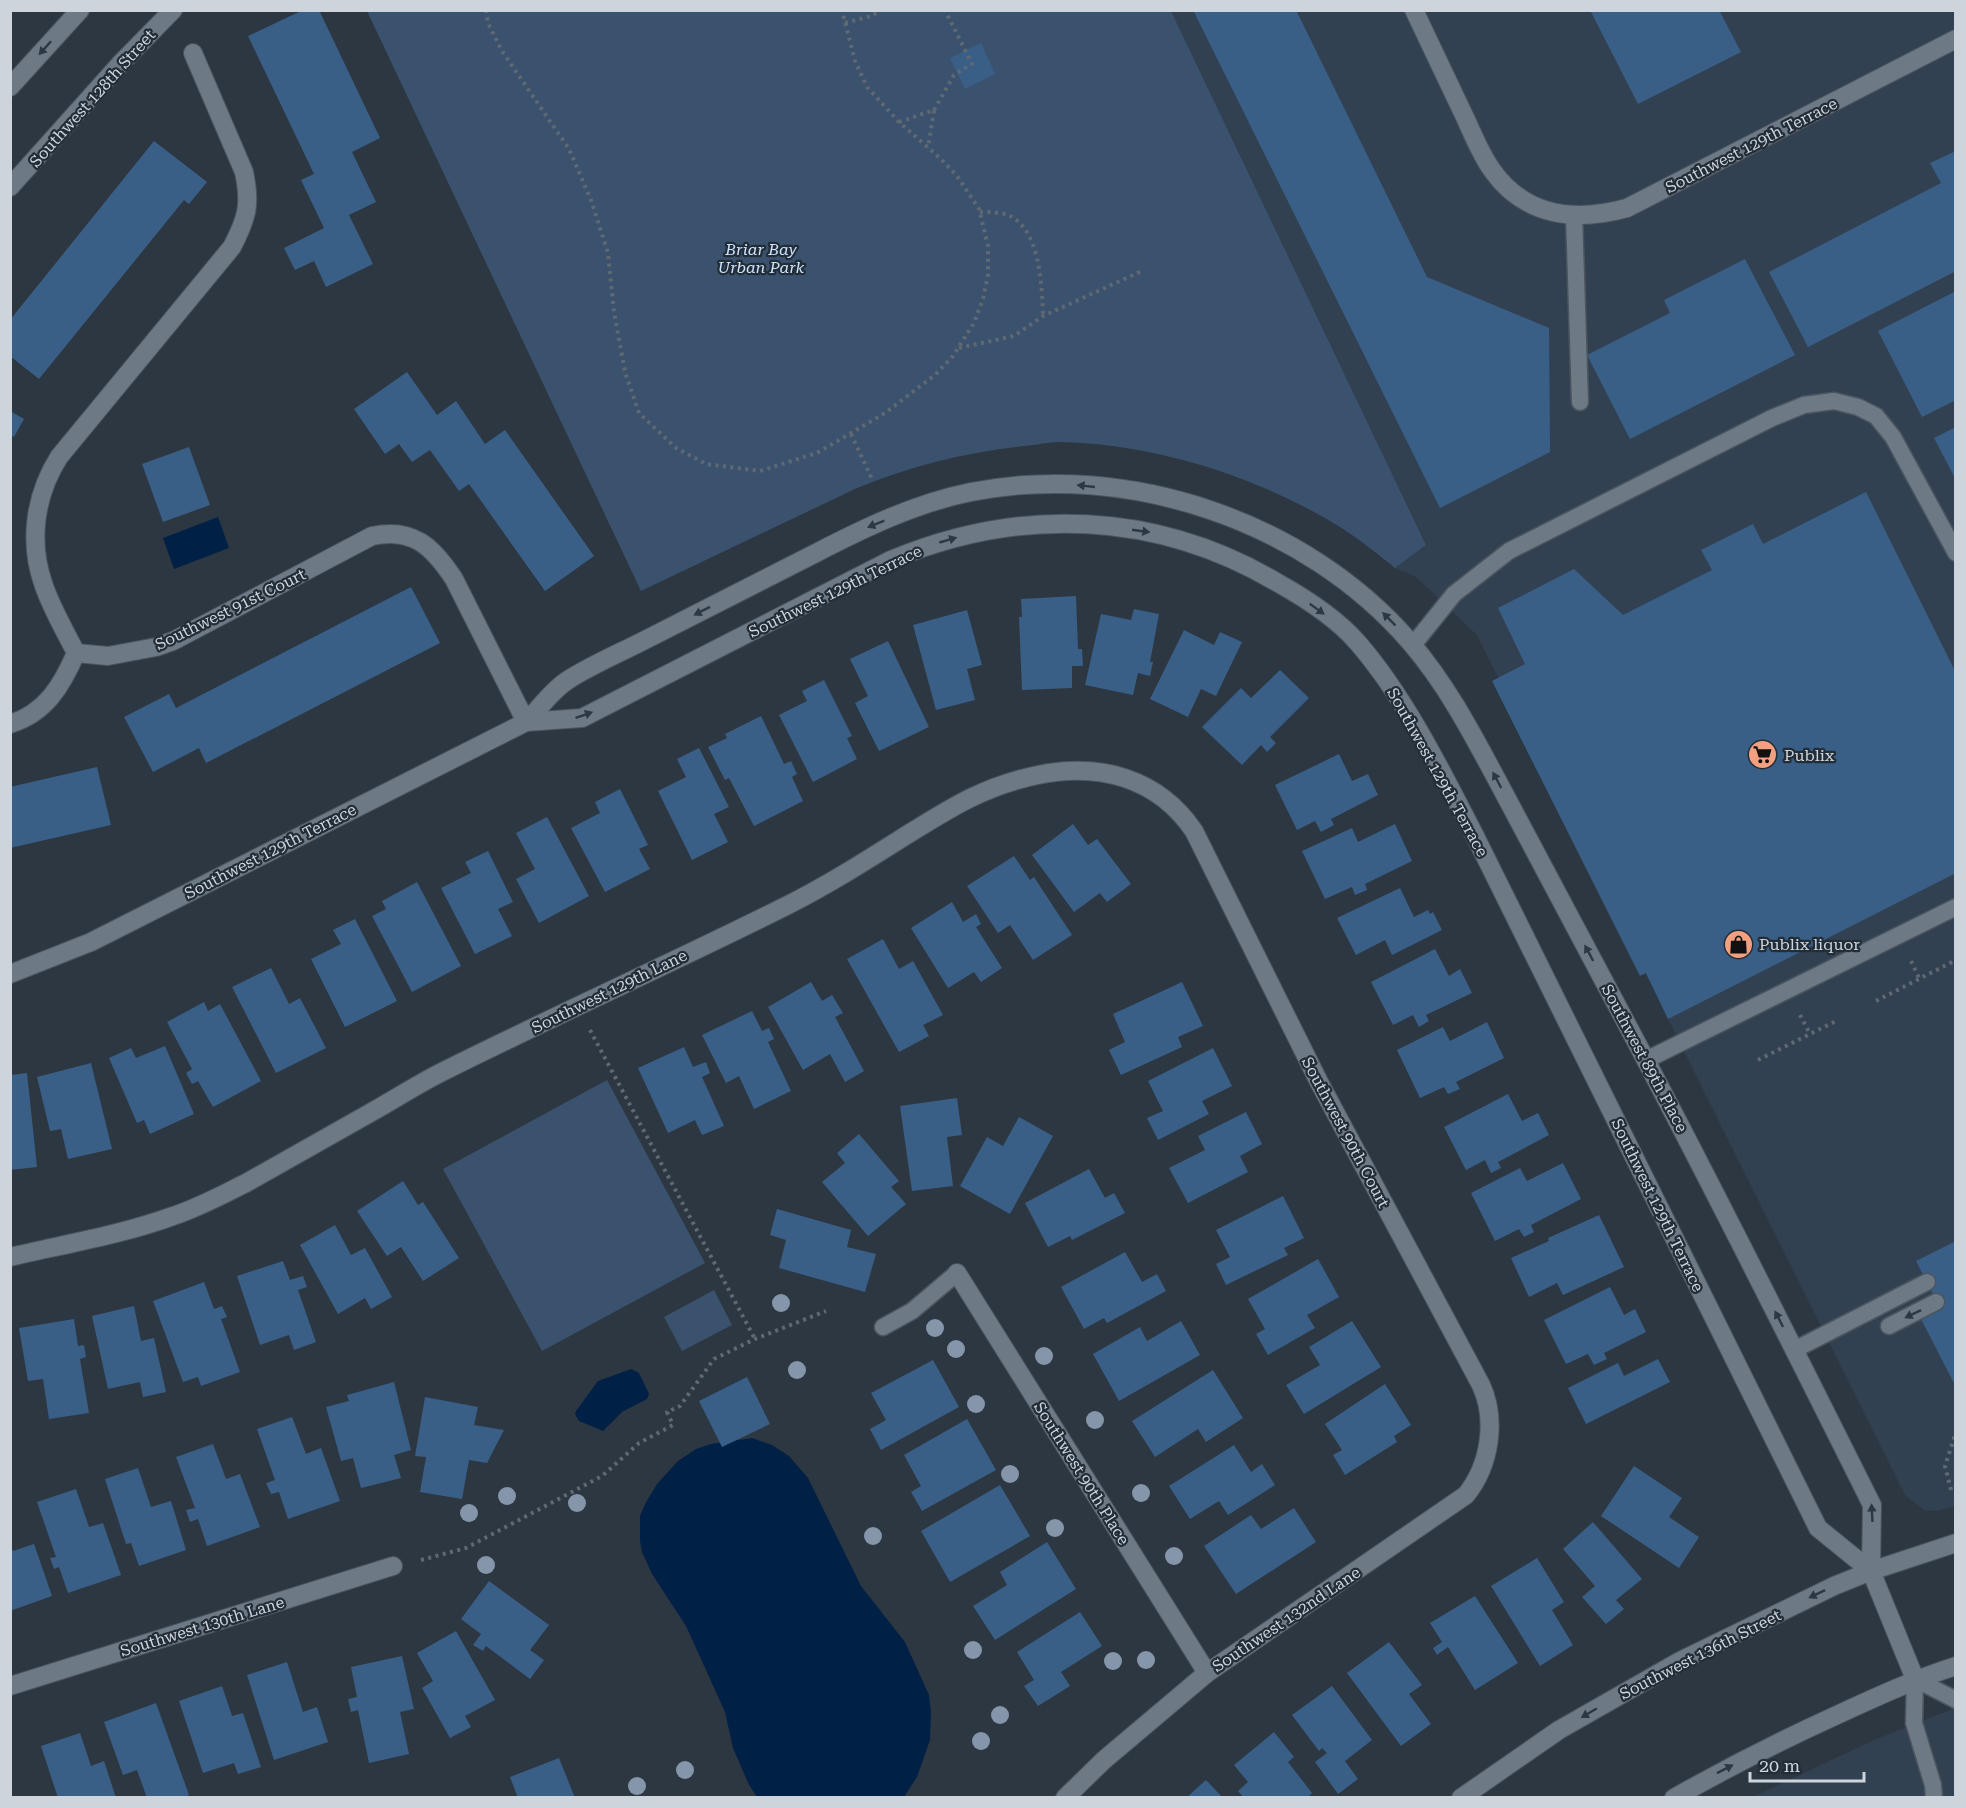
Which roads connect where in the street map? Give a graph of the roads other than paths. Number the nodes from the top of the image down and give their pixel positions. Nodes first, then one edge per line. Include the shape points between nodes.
1 (80, 10) edge
2 (173, 10) edge
3 (1414, 10) edge
4 (1956, 39) edge
5 (193, 53) dead end
6 (10, 87) edge
7 (10, 187) edge
8 (1574, 214) junction
9 (1580, 402) dead end
10 (1245, 523) joint
11 (1956, 553) edge
12 (1413, 645) junction
13 (76, 653) junction
14 (526, 723) junction
15 (10, 724) edge
16 (1194, 831) joint
17 (1956, 907) edge
18 (10, 974) edge
19 (1646, 1060) junction
20 (10, 1257) edge
21 (957, 1274) joint
22 (1927, 1282) dead end
23 (1936, 1302) dead end
24 (1888, 1326) dead end
25 (883, 1327) dead end
26 (1794, 1350) junction
27 (1489, 1435) joint
28 (1956, 1543) edge
29 (393, 1566) road end
30 (1871, 1571) junction
31 (1956, 1666) edge
32 (1207, 1673) junction
33 (1915, 1679) junction
34 (10, 1686) edge
35 (1956, 1700) edge
36 (1065, 1797) edge
37 (1461, 1797) edge
38 (1674, 1797) edge
39 (1934, 1797) edge

1 -> 6 street
2 - 7 street, Southwest 128th Street
3 - 8 street, Southwest 129th Terrace via 1492,171 1517,196 1538,208
4 - 8 street, Southwest 129th Terrace via 1627,208 1602,214
5 - 13 street via 244,172 246,216 232,247 59,457 45,483 36,519 39,567 50,602
8 - 9 lane
12 -> 10 street, Southwest 89th Place via 1368,598 1299,550
10 -> 14 street, Southwest 129th Terrace via 1169,499 1075,485 1004,487 933,502 845,538 564,682
11 - 12 lane via 1899,447 1876,416 1834,401 1804,405 1509,551 1454,594
19 -> 12 street, Southwest 89th Place via 1462,715
13 - 14 street, Southwest 91st Court via 108,656 156,647 372,537 406,536 428,547 445,566
13 - 15 street via 53,696 38,710
14 - 18 street, Southwest 129th Terrace via 91,942
14 -> 30 street, Southwest 129th Terrace via 582,718 891,560 977,532 1069,523 1151,532 1218,552 1291,590 1356,641 1384,676 1417,730 1477,840 1818,1528
16 - 20 street, Southwest 129th Lane via 1176,808 1159,795 1115,774 1068,771 991,787 808,895 439,1074 215,1198 151,1224
16 - 27 street, Southwest 90th Court via 1319,1082 1481,1385 1489,1409
17 - 19 lane
26 -> 19 street, Southwest 89th Place
21 - 25 lane via 912,1311
21 - 32 street, Southwest 90th Place
22 - 26 lane
23 -> 24 lane
30 -> 26 street, Southwest 89th Place via 1872,1505
27 - 32 street, Southwest 132nd Lane via 1483,1468 1466,1496
28 - 30 street, Southwest 136th Street
29 - 34 street, Southwest 130th Lane
30 - 33 street, Southwest 89th Place
30 -> 37 street, Southwest 136th Street via 1680,1661 1559,1730
31 - 33 street
32 - 36 street, Southwest 132nd Lane
33 - 35 lane
38 -> 33 street
33 - 39 lane via 1914,1723

